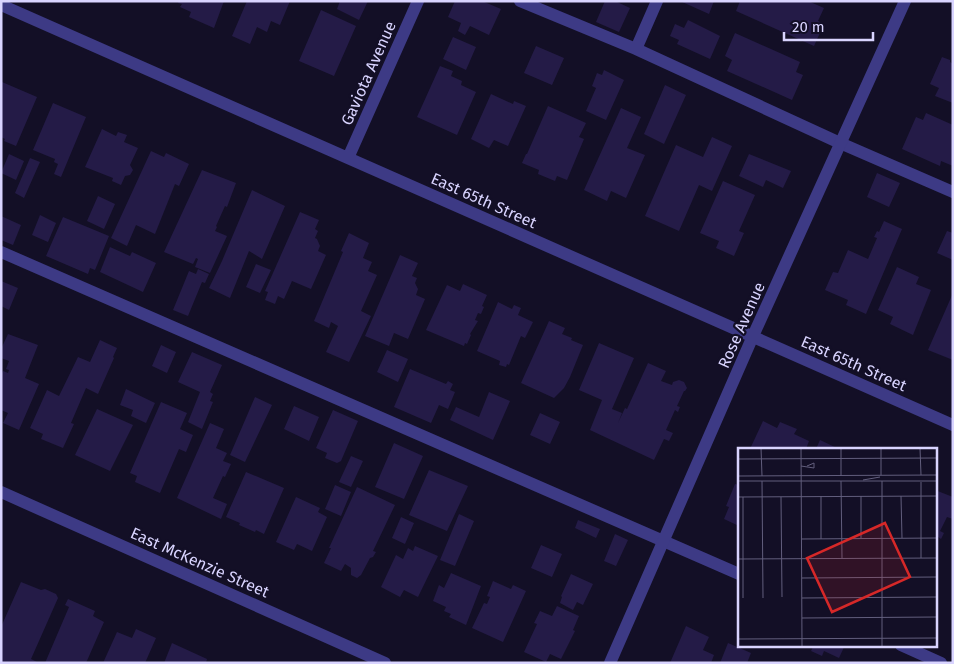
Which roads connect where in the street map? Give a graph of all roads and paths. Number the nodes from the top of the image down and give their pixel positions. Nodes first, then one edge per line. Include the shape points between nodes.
1 (418, 1) edge
2 (520, 1) edge
3 (657, 1) edge
4 (904, 1) edge
5 (1, 6) edge
6 (636, 49) junction
7 (840, 143) junction
8 (348, 158) junction
9 (953, 192) edge
10 (1, 252) edge
11 (753, 336) junction
12 (953, 425) edge
13 (1, 492) edge
14 (663, 541) junction
15 (738, 574) edge
16 (903, 646) edge
17 (386, 663) edge
18 (610, 663) edge
19 (941, 663) edge

1 - 8 street, Gaviota Avenue
2 - 6 street
3 - 6 street
4 - 7 street, Rose Avenue
5 - 8 street, East 65th Street
6 - 7 street
7 - 9 street
7 - 11 street, Rose Avenue
8 - 11 street, East 65th Street
10 - 14 street
11 - 12 street, East 65th Street
11 - 14 street, Rose Avenue
13 - 17 street, East McKenzie Street
14 - 15 street
14 - 18 street, Rose Avenue
16 - 19 street

